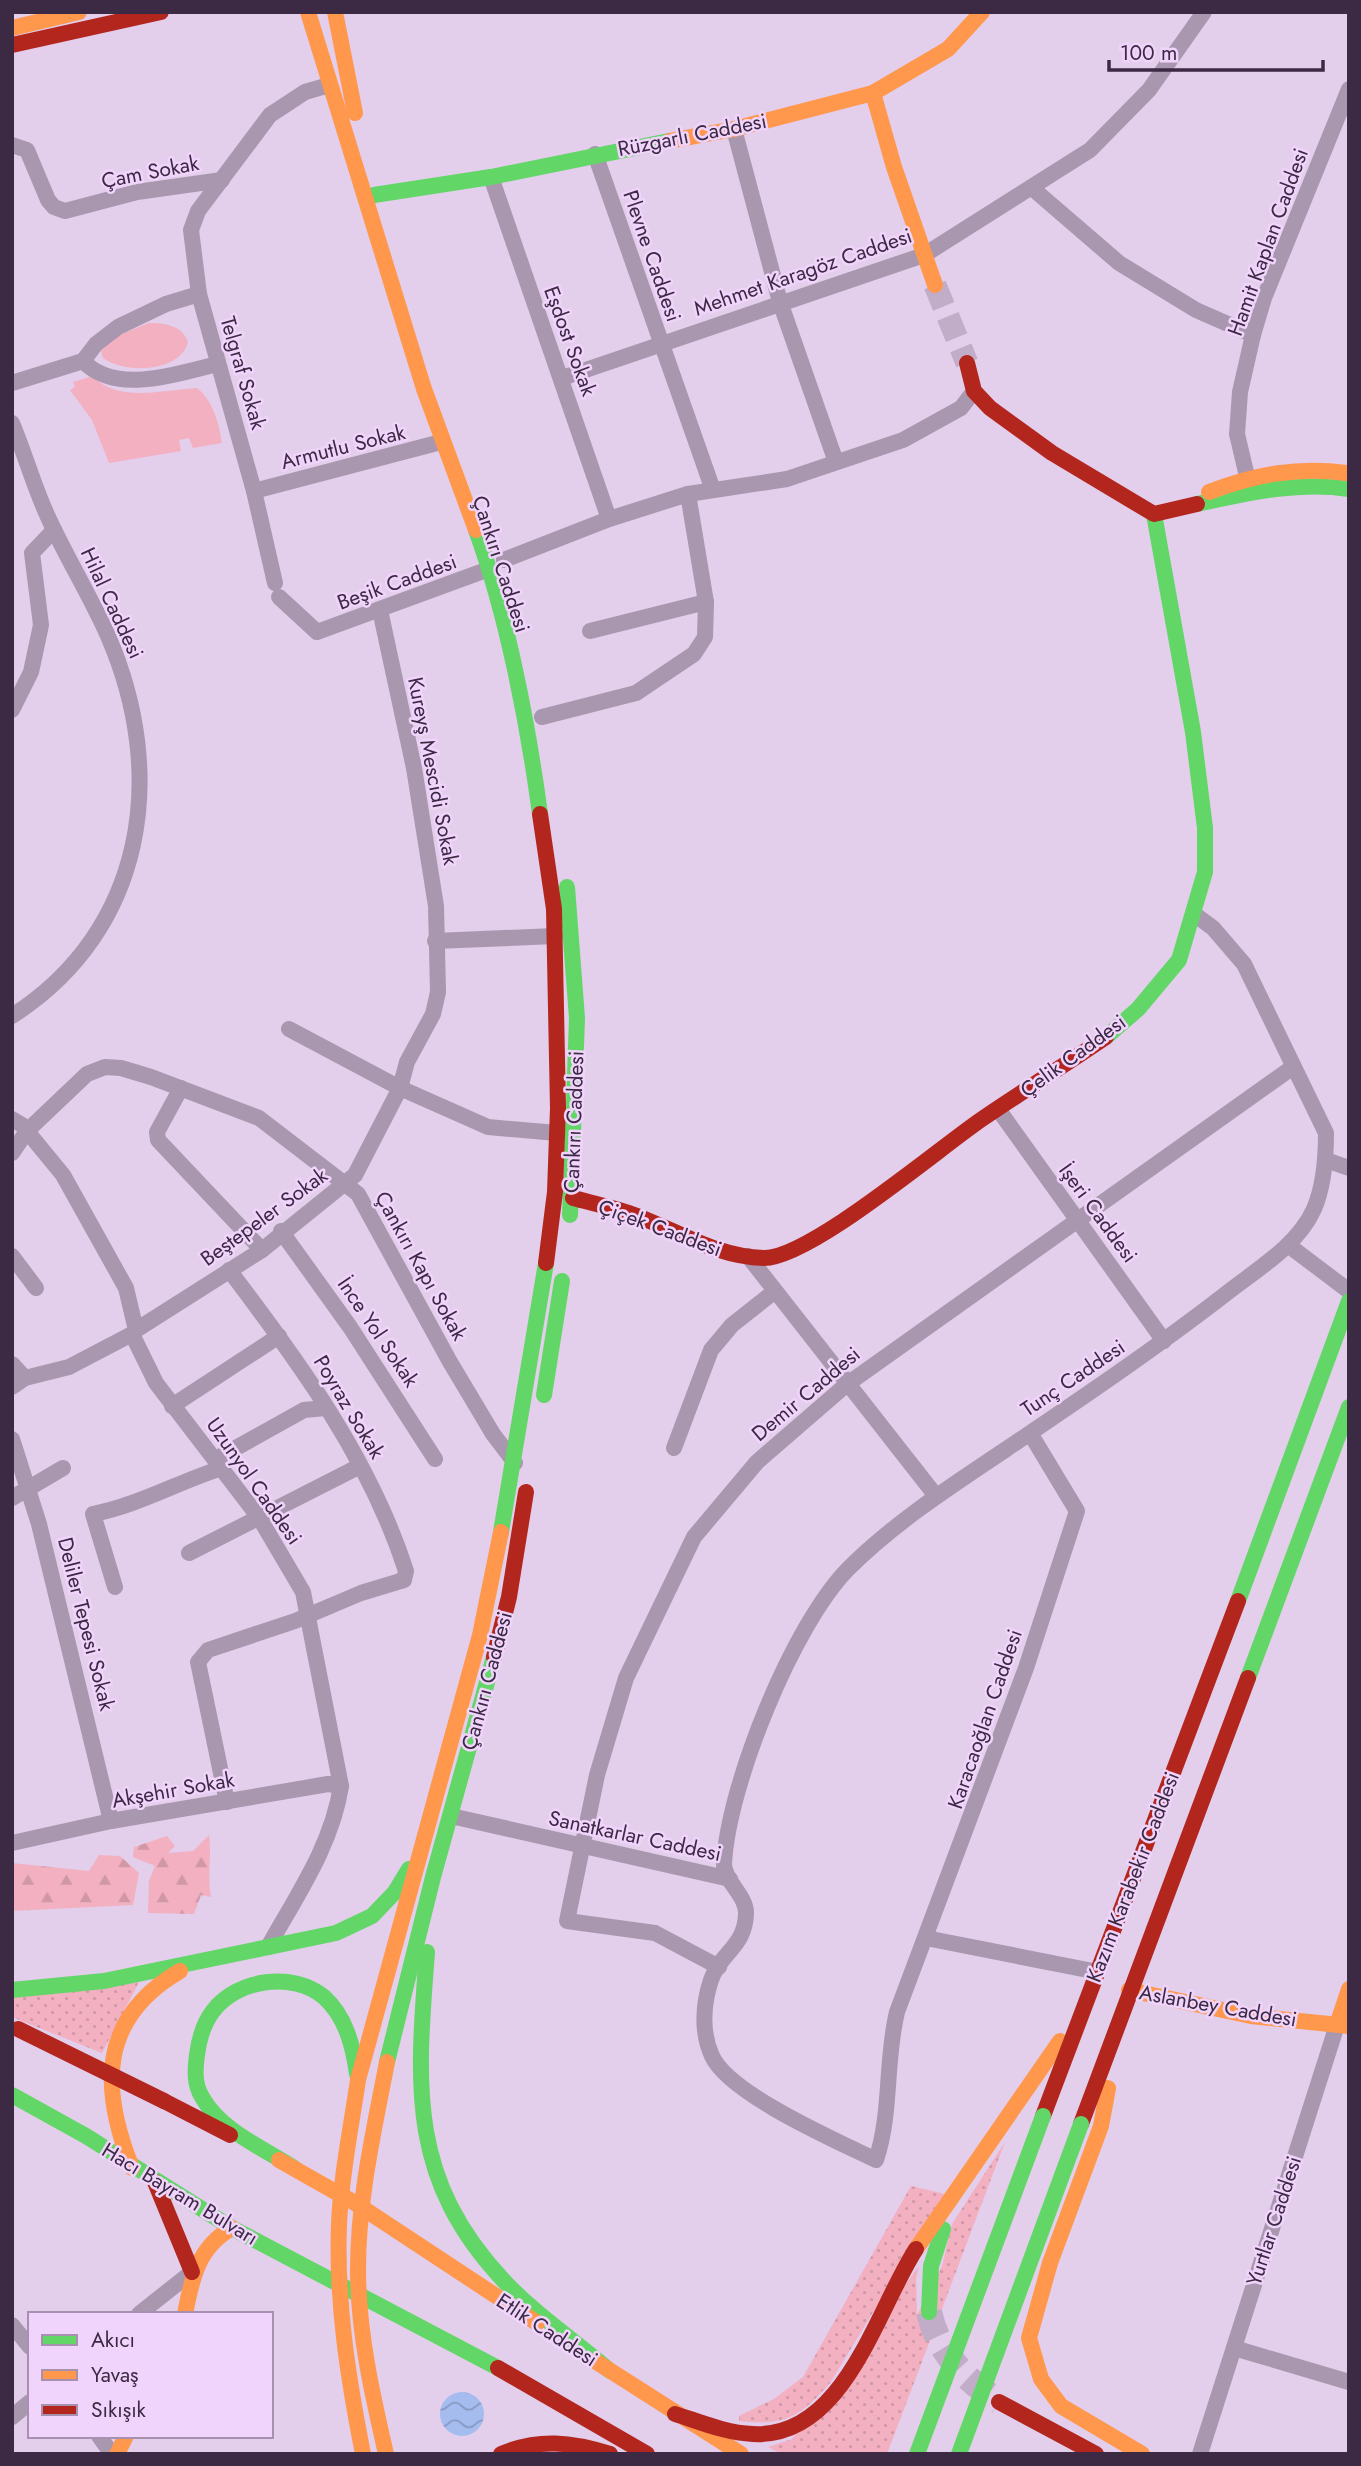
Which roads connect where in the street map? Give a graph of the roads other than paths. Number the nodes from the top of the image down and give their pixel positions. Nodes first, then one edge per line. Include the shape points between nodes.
1 (79, 12) edge
2 (161, 12) edge
3 (308, 12) edge
4 (335, 12) edge
5 (982, 12) edge
6 (1204, 12) edge
7 (12, 28) edge
8 (12, 46) edge
9 (329, 85) junction
10 (1349, 89) edge
11 (873, 93) junction
12 (734, 129) junction
13 (20, 148) edge
14 (595, 154) junction
15 (491, 177) junction
16 (222, 180) junction
17 (1032, 188) junction
18 (374, 195) junction
19 (924, 255) junction
20 (935, 285) tunnel mouth
21 (199, 294) junction
22 (780, 302) junction
23 (1253, 335) junction
24 (660, 343) junction
25 (83, 361) junction
26 (967, 363) tunnel mouth
27 (218, 365) junction
28 (562, 378) junction
29 (12, 383) edge
30 (974, 391) junction
31 (12, 423) edge
32 (441, 442) junction
33 (836, 462) junction
34 (1349, 474) edge
35 (1247, 477) junction
36 (1349, 489) edge
37 (713, 490) junction
38 (254, 491) junction
39 (688, 494) junction
40 (1252, 494) junction
41 (1154, 514) junction
42 (609, 519) junction
43 (54, 530) junction
44 (504, 560) junction
45 (489, 569) junction
46 (706, 603) junction
47 (380, 610) junction
48 (590, 631) dead end
49 (317, 632) joint
50 (524, 634) dead end
51 (530, 659) dead end
52 (12, 710) edge
53 (542, 717) junction
54 (1194, 914) junction
55 (555, 936) junction
56 (435, 941) junction
57 (12, 1016) edge
58 (289, 1029) dead end
59 (1293, 1066) junction
60 (181, 1088) junction
61 (400, 1088) junction
62 (998, 1109) junction
63 (12, 1119) edge
64 (27, 1131) junction
65 (557, 1133) junction
66 (12, 1153) edge
67 (1326, 1160) junction
68 (1349, 1168) edge
69 (346, 1182) junction
70 (573, 1198) junction
71 (1076, 1218) junction
72 (281, 1231) junction
73 (568, 1236) dead end
74 (1287, 1245) junction
75 (262, 1250) junction
76 (12, 1256) edge
77 (748, 1256) junction
78 (565, 1262) dead end
79 (229, 1270) junction
80 (36, 1288) dead end
81 (775, 1291) junction
82 (1349, 1291) edge
83 (1349, 1301) edge
84 (134, 1332) junction
85 (279, 1336) junction
86 (1164, 1341) junction
87 (12, 1364) edge
88 (19, 1383) edge
89 (846, 1385) junction
90 (172, 1406) junction
91 (542, 1406) dead end
92 (1349, 1407) edge
93 (326, 1408) junction
94 (1030, 1433) junction
95 (12, 1439) edge
96 (674, 1448) dead end
97 (532, 1458) dead end
98 (435, 1459) dead end
99 (515, 1463) junction
100 (219, 1464) junction
101 (360, 1466) junction
102 (63, 1468) dead end
103 (28, 1488) junction
104 (936, 1496) junction
105 (12, 1498) edge
106 (260, 1519) junction
107 (189, 1553) dead end
108 (115, 1587) dead end
109 (307, 1613) junction
110 (341, 1786) junction
111 (227, 1802) junction
112 (451, 1816) junction
113 (111, 1821) junction
114 (12, 1843) edge
115 (583, 1847) junction
116 (421, 1848) junction
117 (433, 1877) junction
118 (730, 1879) junction
119 (926, 1938) junction
120 (268, 1947) junction
121 (221, 1955) junction
122 (719, 1967) junction
123 (1098, 1972) junction
124 (1349, 1989) edge
125 (12, 1990) edge
126 (1129, 1990) junction
127 (1079, 2012) junction
128 (1343, 2025) edge
129 (15, 2028) edge
130 (1119, 2028) junction
131 (358, 2080) junction
132 (12, 2095) edge
133 (983, 2153) junction
134 (132, 2168) junction
135 (294, 2168) junction
136 (155, 2182) junction
137 (232, 2228) junction
138 (192, 2272) junction
139 (142, 2312) edge
140 (185, 2312) edge
141 (929, 2312) tunnel mouth
142 (12, 2325) edge
143 (28, 2345) edge
144 (1234, 2347) junction
145 (610, 2371) junction
146 (1349, 2382) edge
147 (999, 2402) tunnel mouth
148 (28, 2404) edge
149 (675, 2414) junction
150 (12, 2417) edge
151 (101, 2438) edge
152 (125, 2438) edge
153 (114, 2454) edge
154 (363, 2454) edge
155 (386, 2454) edge
156 (501, 2454) edge
157 (610, 2454) edge
158 (647, 2454) edge
159 (741, 2454) edge
160 (917, 2454) edge
161 (959, 2454) edge
162 (1096, 2454) edge
163 (1142, 2454) edge
164 (1200, 2454) edge

1 - 7 main road
2 - 8 main road
3 - 9 main road, Çankırı Caddesi
4 - 18 main road, Çankırı Caddesi
5 - 11 main road, Rüzgarlı Caddesi via 947,49
6 - 17 street, Mehmet Karagöz Caddesi via 1149,90 1090,150
9 - 16 street, Çam Sokak via 306,92 270,115
9 - 32 main road, Çankırı Caddesi
10 - 23 street, Hamit Kaplan Caddesi
11 - 12 main road, Rüzgarlı Caddesi
11 - 19 main road
12 - 14 main road, Rüzgarlı Caddesi
12 - 22 street
13 - 16 street, Çam Sokak via 48,200 65,211 137,192
14 - 15 main road, Rüzgarlı Caddesi
14 - 24 street, Plevne Caddesi
15 - 18 main road, Rüzgarlı Caddesi
15 - 28 street, Eşdost Sokak
16 - 21 street, Telgraf Sokak via 198,211 191,230
17 - 19 street, Mehmet Karagöz Caddesi
17 - 23 street via 1119,263 1196,310
18 - 44 main road, Çankırı Caddesi
19 - 20 main road
19 - 22 street, Mehmet Karagöz Caddesi
21 - 25 street via 118,327
21 - 27 street, Telgraf Sokak
22 - 24 street, Mehmet Karagöz Caddesi
22 - 33 street
23 - 35 street, Hamit Kaplan Caddesi via 1240,392 1237,434
24 - 28 street, Mehmet Karagöz Caddesi
24 - 37 street, Plevne Caddesi
25 - 27 street via 100,374 132,379
25 - 29 street
26 - 30 main road
27 - 38 street, Telgraf Sokak
28 - 42 street, Eşdost Sokak
30 - 33 street via 961,408 903,440
30 - 41 main road via 1052,453
31 - 43 street, Hilal Caddesi
32 - 38 street, Armutlu Sokak
32 - 45 main road, Çankırı Caddesi
33 - 37 street via 787,480
34 - 35 main road via 1312,469
35 - 40 street, Hamit Kaplan Caddesi
35 - 41 main road
36 - 40 main road via 1305,486
37 - 39 street
38 - 49 street, Telgraf Sokak via 277,590
39 - 42 street
39 - 46 street
40 - 41 main road
41 - 54 main road, Çelik Caddesi via 1193,732 1205,828 1205,872
42 - 44 street
43 - 52 street via 32,553 41,625 31,673
43 - 57 street, Hilal Caddesi via 108,636 122,674 141,784 140,812 121,889 94,935 50,989
44 - 50 main road, Çankırı Caddesi
45 - 47 street, Beşik Caddesi
45 - 55 main road, Çankırı Caddesi via 534,768
46 - 48 street
46 - 53 street via 705,637 694,654 636,693
47 - 49 street, Beşik Caddesi
47 - 56 street, Kureyş Mescidi Sokak via 414,768 436,906
51 - 53 main road, Çankırı Caddesi
53 - 70 main road, Çankırı Caddesi via 574,931
54 - 59 street, Tunç Caddesi via 1222,937 1244,964
54 - 62 main road, Çelik Caddesi via 1179,960 1138,1009
55 - 56 street
55 - 65 main road, Çankırı Caddesi
56 - 61 street, Kureyş Mescidi Sokak via 437,1004 407,1062
58 - 61 street
59 - 67 street, Tunç Caddesi via 1326,1133
59 - 71 street, Demir Caddesi
60 - 64 street via 105,1067 87,1074
60 - 69 street via 259,1118
60 - 75 street via 157,1132 158,1140
61 - 65 street via 488,1127
61 - 69 street, Çankırı Kapı Sokak via 355,1175
62 - 71 street, İşeri Caddesi
62 - 77 main road, Çelik Caddesi via 817,1239 779,1256
63 - 64 street, Uzunyol Caddesi
64 - 66 street
64 - 84 street, Uzunyol Caddesi via 63,1175 126,1288
65 - 99 main road, Çankırı Caddesi via 542,1298
67 - 68 street
67 - 74 street, Tunç Caddesi via 1314,1210
69 - 72 street, Beştepeler Sokak
69 - 99 street, Çankırı Kapı Sokak via 358,1194 493,1434
70 - 73 main road, Çankırı Caddesi
70 - 77 main road, Çiçek Caddesi via 652,1221 725,1254
71 - 86 street, İşeri Caddesi
71 - 89 street, Demir Caddesi
72 - 75 street, Beştepeler Sokak
72 - 98 street, İnce Yol Sokak
74 - 82 street
74 - 86 street, Tunç Caddesi
75 - 79 street, Beştepeler Sokak
76 - 80 street
77 - 81 street
78 - 91 main road
79 - 84 street, Beştepeler Sokak
79 - 85 street, Poyraz Sokak
81 - 89 street
81 - 96 street via 732,1325 711,1350
83 - 123 main road, Kazım Karabekir Caddesi
84 - 88 street, Beştepeler Sokak via 69,1367
84 - 90 street, Uzunyol Caddesi via 156,1383
85 - 90 street
85 - 93 street, Poyraz Sokak
86 - 94 street, Tunç Caddesi
87 - 88 street
89 - 104 street
89 - 115 street, Demir Caddesi via 757,1462 694,1538 626,1678 597,1775
90 - 100 street, Uzunyol Caddesi
92 - 126 main road, Kazım Karabekir Caddesi
93 - 100 street via 304,1410
93 - 101 street, Poyraz Sokak
94 - 104 street, Tunç Caddesi
94 - 119 street, Karacaoğlan Caddesi via 1077,1511 1022,1679
95 - 103 street, Deliler Tepesi Sokak
97 - 112 main road, Çankırı Caddesi via 509,1597
99 - 116 main road, Çankırı Caddesi via 480,1636
100 - 106 street, Uzunyol Caddesi
100 - 108 street via 158,1495 93,1514
101 - 106 street
101 - 109 street, Poyraz Sokak via 402,1556 404,1580
102 - 103 street
103 - 105 street
103 - 113 street, Deliler Tepesi Sokak
104 - 118 street, Tunç Caddesi via 848,1569 813,1614 770,1698 733,1810 724,1868
106 - 107 street
106 - 109 street, Uzunyol Caddesi via 303,1592
109 - 110 street, Uzunyol Caddesi
109 - 111 street via 208,1650 198,1662
110 - 111 street, Akşehir Sokak via 328,1784
110 - 120 street, Uzunyol Caddesi via 337,1814 318,1859
111 - 113 street, Akşehir Sokak
112 - 115 street, Sanatkarlar Caddesi
112 - 117 main road, Çankırı Caddesi
113 - 114 street, Akşehir Sokak
115 - 118 street, Sanatkarlar Caddesi
115 - 122 street, Demir Caddesi via 567,1921 655,1933
116 - 120 main road via 394,1892 372,1916 336,1933
116 - 131 main road, Çankırı Caddesi
117 - 145 main road via 419,2099 426,2150 439,2190 456,2225 504,2282
117 - 155 main road, Çankırı Caddesi, bridge via 387,2062 358,2243 360,2311
118 - 122 street, Sanatkarlar Caddesi via 747,1909 743,1936
119 - 122 street, Sanatkarlar Caddesi via 897,2012 887,2118 876,2160 803,2125 728,2078 712,2056 703,2019 712,1977
119 - 123 street
120 - 121 main road
121 - 125 main road via 104,1981
121 - 134 main road via 168,1976 129,2013 118,2035 112,2059 114,2119
123 - 127 main road, Kazım Karabekir Caddesi
124 - 128 main road, Yurtlar Caddesi
126 - 128 main road, Aslanbey Caddesi via 1251,2016
126 - 130 main road, Kazım Karabekir Caddesi
127 - 133 main road
127 - 160 main road, Kazım Karabekir Caddesi, bridge
128 - 144 street, Yurtlar Caddesi
129 - 135 main road, bridge
130 - 161 main road, Kazım Karabekir Caddesi, bridge
130 - 163 main road via 1101,2126 1050,2263 1029,2338 1041,2379 1061,2406
131 - 135 main road via 354,2051 335,2008 302,1984 286,1980 250,1986 215,2008 198,2042 195,2082 202,2099 213,2114
131 - 154 main road, Çankırı Caddesi, bridge via 339,2223 339,2292 346,2376
132 - 134 main road, Hacı Bayram Bulvarı
133 - 141 main road via 938,2241 929,2277
133 - 149 main road via 905,2267 827,2408 795,2428 760,2435 737,2433
134 - 136 main road, Hacı Bayram Bulvarı
135 - 145 main road, Etlik Caddesi via 355,2203
136 - 137 main road, Hacı Bayram Bulvarı
136 - 138 main road
137 - 138 main road via 215,2238
137 - 158 main road, Hacı Bayram Bulvarı via 485,2361
138 - 139 street
138 - 140 main road
142 - 143 street
144 - 146 street
144 - 164 street, Yurtlar Caddesi
145 - 149 main road, Etlik Caddesi
147 - 162 main road
148 - 150 street
149 - 159 main road, Etlik Caddesi
151 - 153 street
152 - 153 main road
156 - 157 main road via 544,2440

